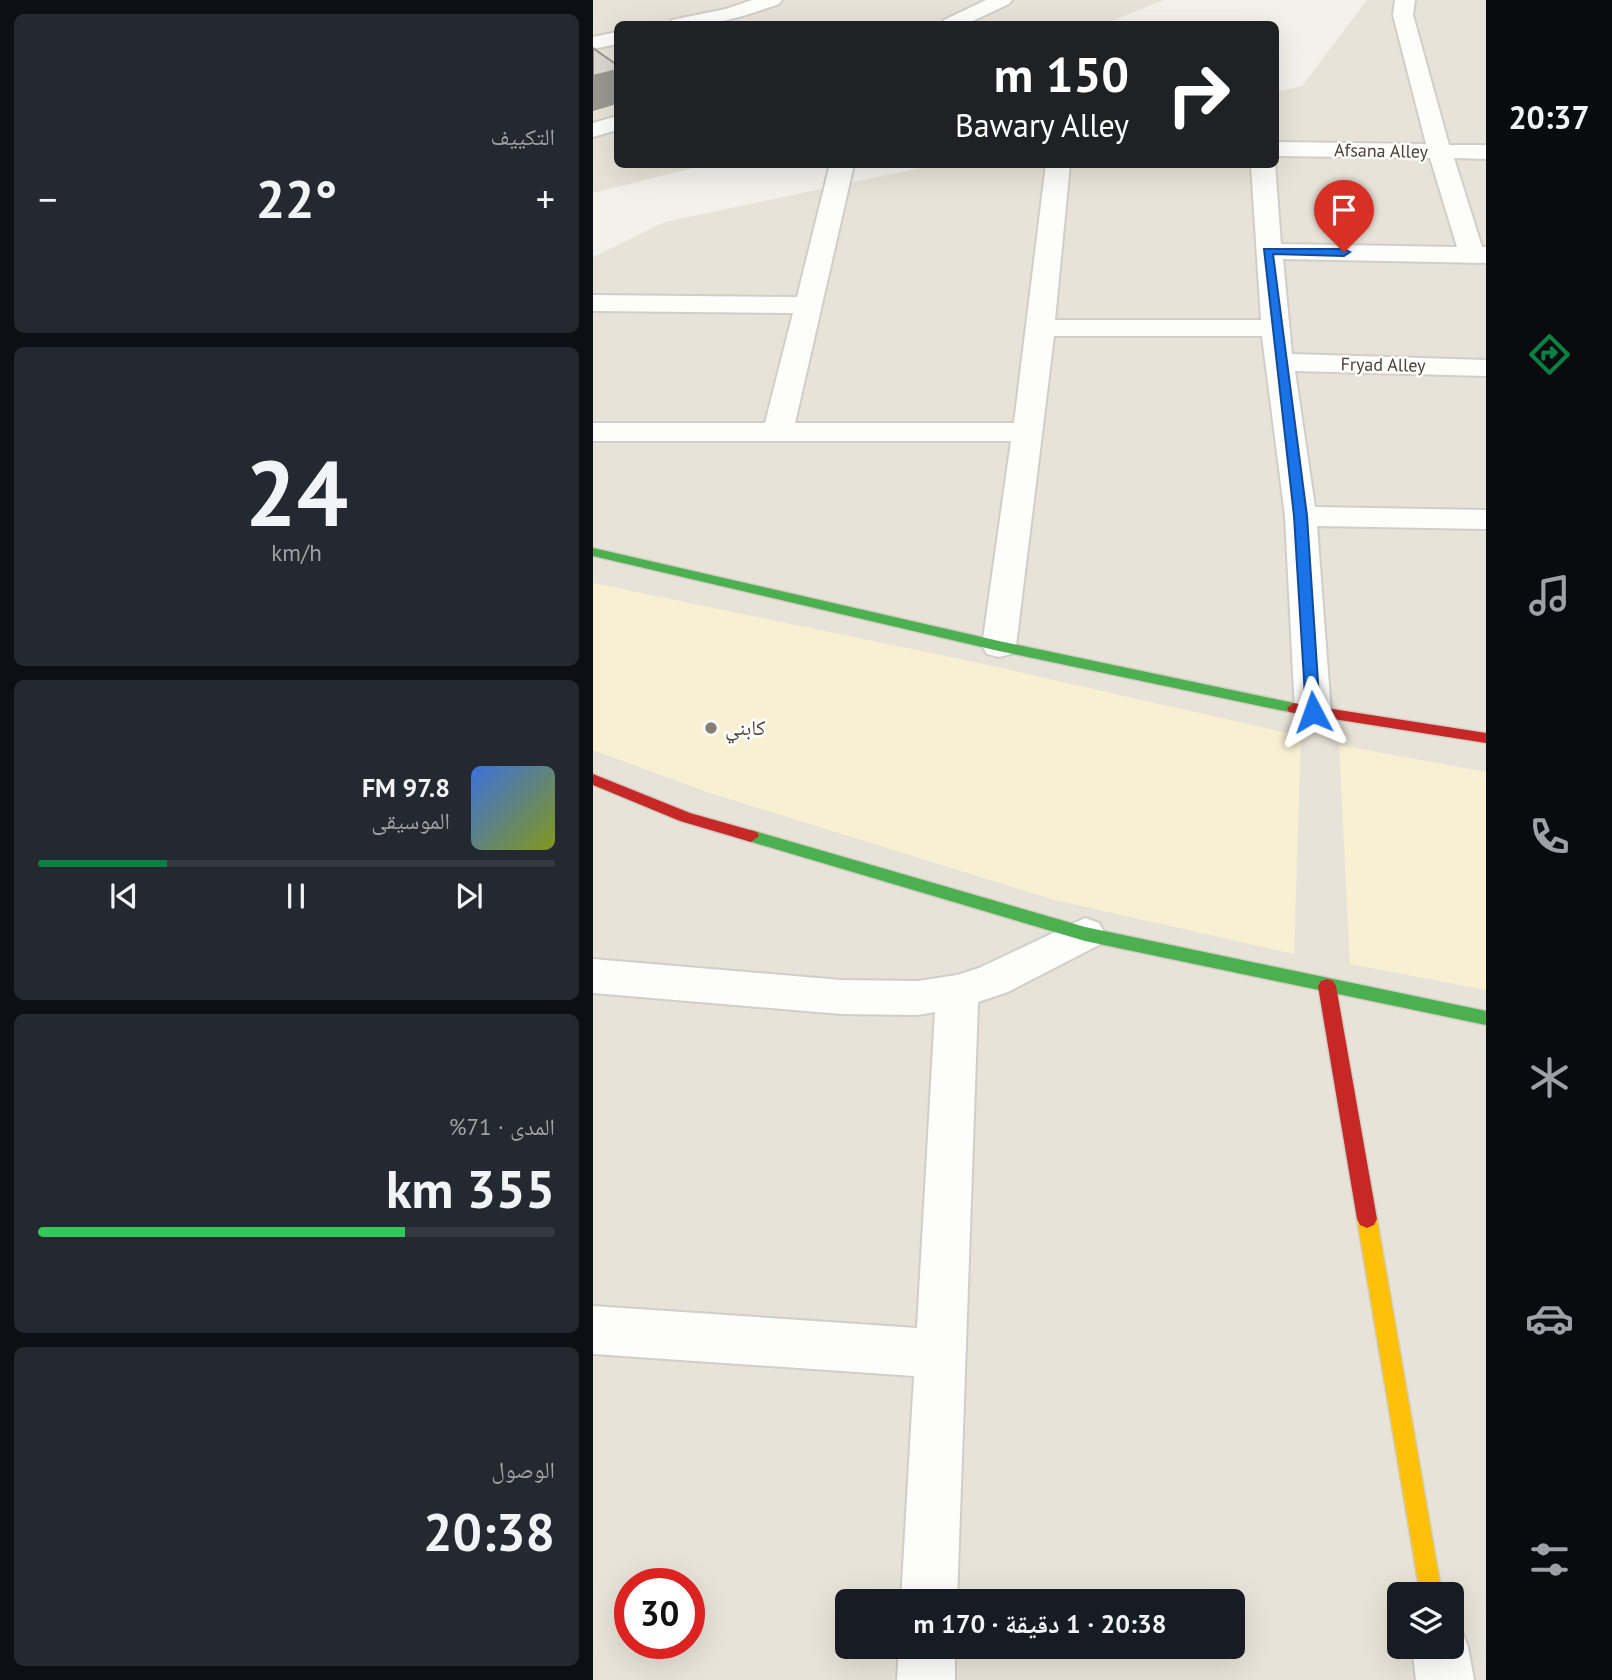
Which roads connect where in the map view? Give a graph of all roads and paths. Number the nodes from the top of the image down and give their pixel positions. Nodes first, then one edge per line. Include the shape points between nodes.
1 (772, 0) edge
2 (1002, 0) edge
3 (1405, 0) edge
4 (694, 21) edge
5 (957, 21) edge
6 (614, 39) edge
7 (593, 43) edge
8 (614, 124) edge
9 (593, 130) edge
10 (1279, 149) edge
11 (1440, 152) junction
12 (1486, 152) edge
13 (841, 168) edge
14 (1058, 168) edge
15 (1263, 168) edge
16 (1267, 251) junction
17 (1479, 255) edge
18 (593, 303) edge
19 (808, 304) junction
20 (1041, 328) junction
21 (1275, 328) junction
22 (1280, 362) junction
23 (1486, 368) edge
24 (593, 432) edge
25 (778, 432) junction
26 (1026, 432) junction
27 (1301, 516) junction
28 (1486, 520) edge
29 (593, 552) edge
30 (999, 646) junction
31 (1313, 712) junction
32 (1486, 738) edge
33 (593, 779) edge
34 (1085, 933) junction
35 (593, 976) edge
36 (1327, 986) junction
37 (957, 992) junction
38 (1486, 1018) edge
39 (593, 1330) edge
40 (940, 1354) junction
41 (1429, 1582) edge
42 (930, 1589) edge
43 (927, 1659) edge
44 (1442, 1659) edge
45 (926, 1680) edge
46 (1445, 1680) edge

1 - 4 street
2 - 5 street
3 - 11 street via 1403,15
6 - 7 street
8 - 9 street
10 - 11 street, Afsana Alley
11 - 12 street, Afsana Alley
11 - 17 street
13 - 19 street
14 - 20 street
15 - 16 street
16 - 17 street
16 - 21 street
18 - 19 street
19 - 25 street
20 - 21 street
20 - 26 street
21 - 22 street
22 - 23 street, Fryad Alley
22 - 27 street
24 - 25 street
25 - 26 street
26 - 30 street
27 - 28 street
27 - 31 street
29 - 30 street
30 - 31 street
31 - 32 street
33 - 34 street via 685,817
34 - 36 street
34 - 37 street via 993,980
35 - 37 street via 867,998
36 - 38 street
36 - 41 street
37 - 40 street
39 - 40 street
40 - 42 street
43 - 45 street
44 - 46 street

